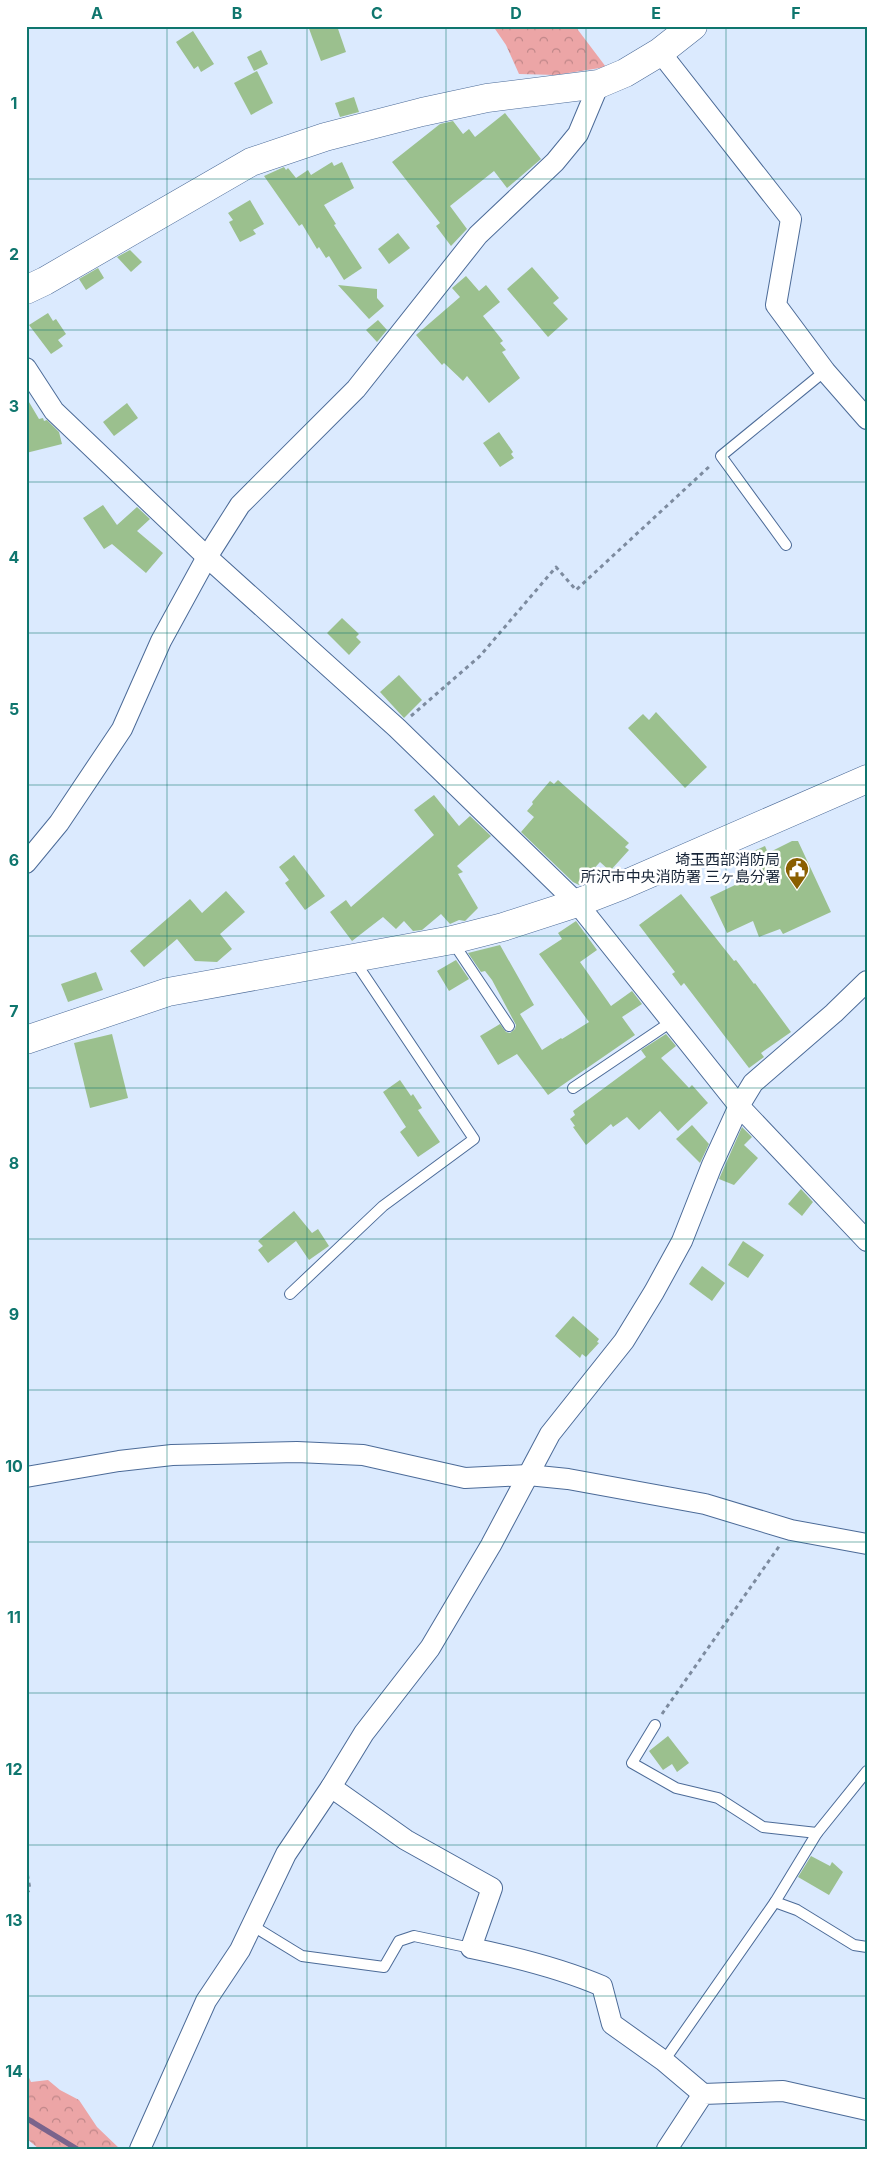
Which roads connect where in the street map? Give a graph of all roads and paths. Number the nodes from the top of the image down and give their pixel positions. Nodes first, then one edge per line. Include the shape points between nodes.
1 (693, 26) edge
2 (660, 52) junction
3 (599, 84) junction
4 (26, 290) edge
5 (26, 368) edge
6 (825, 372) junction
7 (867, 419) edge
8 (721, 456) junction
9 (786, 545) dead end
10 (207, 558) junction
11 (397, 728) junction
12 (867, 779) edge
13 (26, 863) edge
14 (577, 903) junction
15 (452, 940) junction
16 (354, 959) junction
17 (867, 981) edge
18 (671, 1022) junction
19 (509, 1026) dead end
20 (26, 1040) edge
21 (573, 1088) dead end
22 (739, 1106) junction
23 (867, 1241) edge
24 (290, 1294) dead end
25 (528, 1475) junction
26 (26, 1477) edge
27 (791, 1530) junction
28 (867, 1544) edge
29 (655, 1725) joint
30 (867, 1771) edge
31 (331, 1787) junction
32 (816, 1833) junction
33 (26, 1867) edge
34 (26, 1894) edge
35 (775, 1902) junction
36 (253, 1926) junction
37 (867, 1947) edge
38 (471, 1948) junction
39 (664, 2061) junction
40 (703, 2094) junction
41 (867, 2110) edge
42 (142, 2145) edge
43 (667, 2149) edge

1 - 2 street
2 - 3 street via 625,74
2 - 6 street via 791,219 776,305
3 - 4 street via 487,98 422,112 334,134 251,162
3 - 10 street via 578,134 555,162 478,235 356,389 240,505
5 - 10 street via 54,411
6 - 7 street
6 - 8 lane
8 - 9 lane
8 - 11 path via 576,590 556,567 480,656
10 - 11 street
10 - 13 street via 160,641 122,729 58,823
11 - 14 street
12 - 14 street
14 - 15 street
14 - 18 street
15 - 16 street
15 - 19 lane
16 - 20 street via 168,992
16 - 24 lane via 474,1139 383,1206
17 - 22 street via 753,1084
18 - 21 lane
18 - 22 street
22 - 23 street
22 - 25 street via 682,1241 654,1292 624,1341 550,1434
25 - 26 street via 465,1478 363,1455 297,1452 172,1455 119,1460
25 - 27 street via 568,1479 705,1504
25 - 31 street via 430,1648 364,1733
27 - 28 street
27 - 29 path
29 - 32 lane via 632,1763 676,1788 718,1798 763,1827
30 - 32 lane
31 - 36 street via 286,1854
31 - 38 street via 406,1840 492,1888
32 - 35 lane
33 - 34 path via 30,1889
35 - 37 lane via 797,1910 854,1945
35 - 39 lane
36 - 38 lane via 302,1956 384,1967 399,1940 414,1936
36 - 42 street via 206,2001
38 - 39 street via 506,1955 602,1986 612,2024
39 - 40 street
40 - 41 street via 783,2091
40 - 43 street

